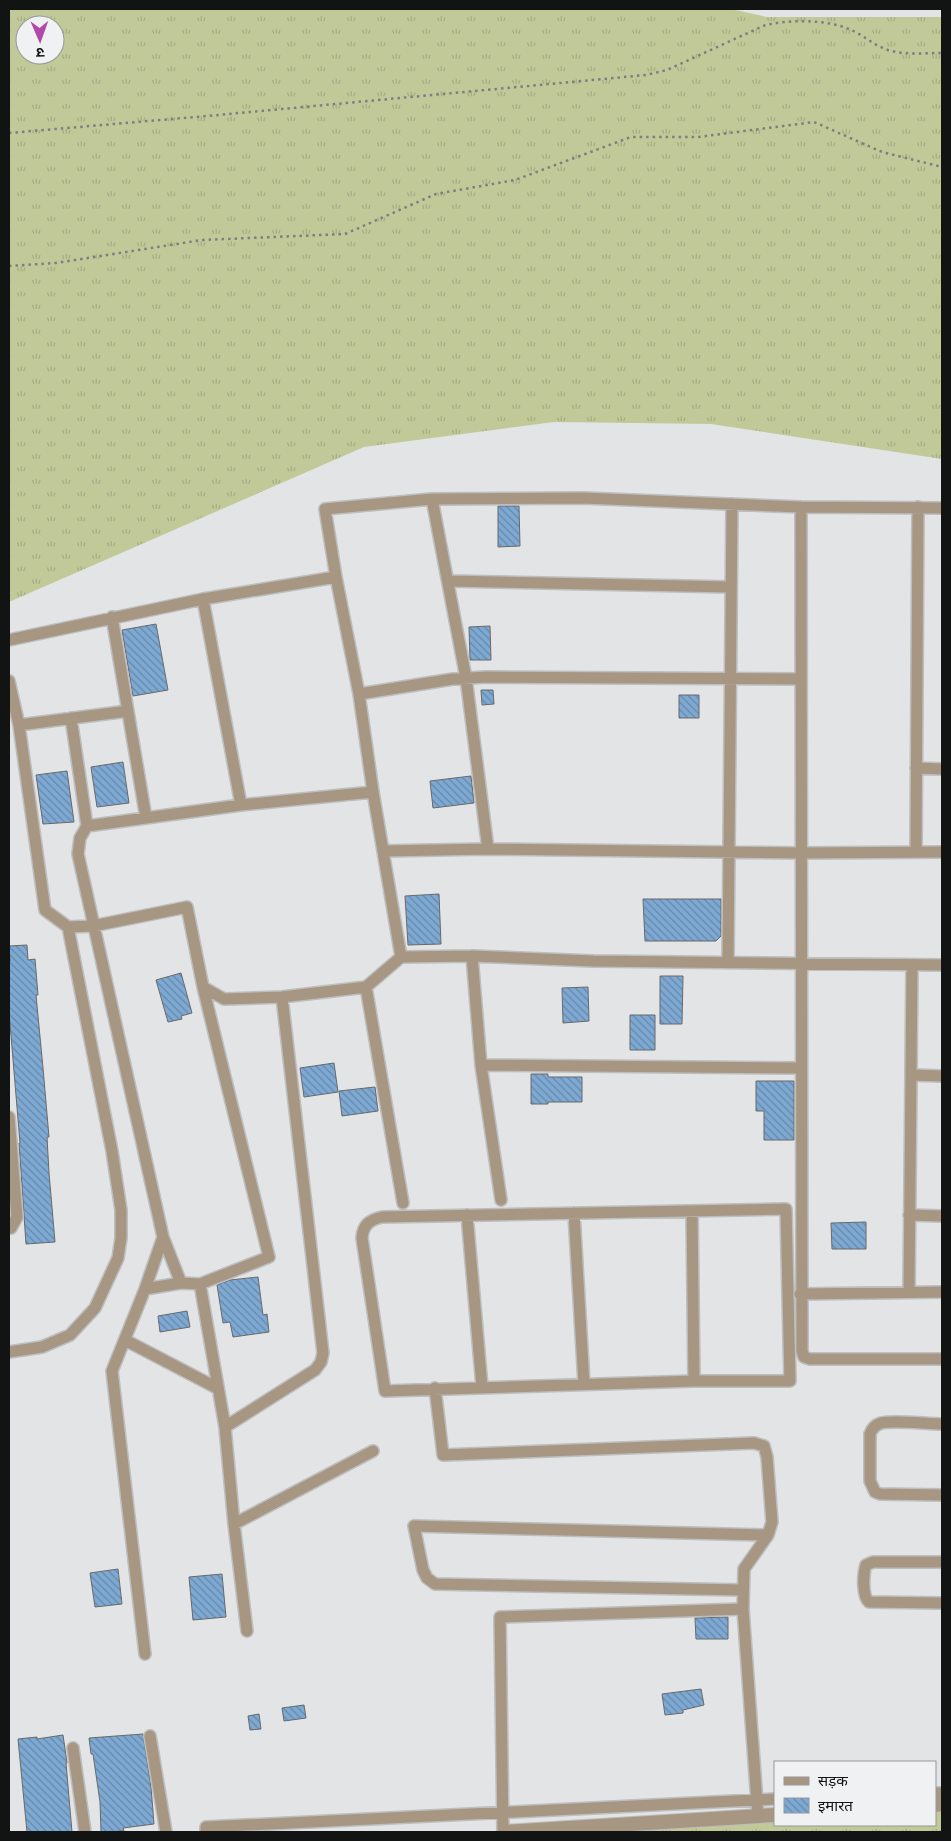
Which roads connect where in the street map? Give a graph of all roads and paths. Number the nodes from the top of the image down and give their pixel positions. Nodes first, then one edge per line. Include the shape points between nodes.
1 (942, 53) edge
2 (9, 133) edge
3 (942, 167) edge
4 (9, 266) edge
5 (432, 499) junction
6 (732, 504) junction
7 (801, 507) junction
8 (918, 507) junction
9 (942, 508) edge
10 (336, 577) junction
11 (448, 581) junction
12 (731, 587) junction
13 (203, 599) junction
14 (112, 617) junction
15 (9, 640) edge
16 (466, 678) junction
17 (732, 679) junction
18 (801, 679) junction
19 (9, 681) edge
20 (359, 694) junction
21 (128, 711) junction
22 (71, 718) junction
23 (19, 725) junction
24 (916, 768) junction
25 (942, 769) edge
26 (373, 792) junction
27 (241, 805) junction
28 (146, 818) junction
29 (87, 826) junction
30 (488, 849) junction
31 (383, 851) junction
32 (728, 851) junction
33 (916, 852) junction
34 (942, 852) edge
35 (801, 853) junction
36 (93, 926) junction
37 (68, 927) junction
38 (472, 956) junction
39 (401, 957) junction
40 (728, 963) junction
41 (801, 964) junction
42 (912, 965) junction
43 (942, 965) edge
44 (203, 987) junction
45 (366, 987) junction
46 (282, 997) junction
47 (481, 1065) junction
48 (800, 1068) junction
49 (911, 1076) junction
50 (942, 1076) edge
51 (9, 1116) edge
52 (502, 1200) dead end
53 (403, 1203) dead end
54 (692, 1211) junction
55 (574, 1213) junction
56 (467, 1215) junction
57 (909, 1215) junction
58 (942, 1216) edge
59 (9, 1228) edge
60 (163, 1237) junction
61 (181, 1283) junction
62 (200, 1284) junction
63 (145, 1289) junction
64 (908, 1292) junction
65 (942, 1292) edge
66 (800, 1294) junction
67 (125, 1340) junction
68 (9, 1352) edge
69 (942, 1359) edge
70 (694, 1381) junction
71 (584, 1384) junction
72 (482, 1387) junction
73 (217, 1388) junction
74 (435, 1388) junction
75 (942, 1424) edge
76 (225, 1427) junction
77 (373, 1452) dead end
78 (942, 1495) edge
79 (234, 1524) junction
80 (768, 1535) junction
81 (942, 1562) edge
82 (743, 1590) junction
83 (942, 1603) edge
84 (743, 1609) junction
85 (247, 1632) dead end
86 (145, 1654) dead end
87 (150, 1736) dead end
88 (73, 1748) dead end
89 (774, 1799) edge
90 (757, 1800) junction
91 (502, 1813) junction
92 (774, 1815) edge
93 (758, 1816) junction
94 (85, 1832) edge
95 (166, 1832) edge
96 (206, 1832) edge
97 (504, 1832) edge

1 - 2 path via 892,51 837,24 775,22 668,70 646,75
3 - 4 path via 882,152 814,122 698,137 631,137 515,180 436,194 344,234 202,240 56,263
5 - 6 street via 583,498
5 - 10 street via 325,508
5 - 11 street
6 - 7 street
6 - 12 street
7 - 8 street
7 - 18 street
8 - 9 street
8 - 24 street
10 - 13 street
10 - 20 street
11 - 12 street
11 - 16 street
12 - 17 street
13 - 14 street
13 - 27 street
14 - 15 street
14 - 21 street
16 - 17 street
16 - 20 street
16 - 30 street
17 - 18 street
17 - 32 street
18 - 35 street
19 - 23 street
20 - 26 street
21 - 22 street
21 - 28 street
22 - 23 street
22 - 29 street
23 - 37 street via 45,910
24 - 25 street
24 - 33 street
26 - 27 street
26 - 31 street
27 - 28 street
28 - 29 street
29 - 36 street via 78,844 78,854
30 - 31 street
30 - 32 street
31 - 39 street
32 - 35 street
32 - 40 street
33 - 34 street
33 - 35 street
35 - 41 street
36 - 37 street
36 - 44 street via 187,907
36 - 60 street
37 - 68 street via 112,1151 121,1210 121,1238 118,1258 95,1308 70,1335 42,1347
38 - 39 street
38 - 40 street
38 - 47 street
39 - 45 street
40 - 41 street
41 - 42 street
41 - 48 street
42 - 43 street
42 - 49 street
44 - 46 street via 224,999
44 - 62 street via 268,1257
45 - 46 street
45 - 53 street
46 - 76 street via 323,1353 315,1370
47 - 48 street
47 - 52 street
48 - 66 street
49 - 50 street
49 - 57 street
51 - 59 street via 17,1217
54 - 55 street
54 - 70 street
54 - 70 street via 786,1209 790,1381
55 - 56 street
55 - 71 street
56 - 72 street
56 - 74 street via 382,1217 367,1223 362,1230 385,1391
57 - 58 street
57 - 64 street
60 - 61 street
60 - 63 street
61 - 62 street
61 - 63 street
62 - 73 street
63 - 67 street
64 - 65 street
64 - 66 street
66 - 69 street via 802,1351 806,1358
67 - 73 street
67 - 86 street via 112,1371
70 - 71 street
71 - 72 street
72 - 74 street
73 - 76 street
74 - 80 street via 443,1455 759,1444 767,1457 772,1522
75 - 78 street via 886,1423 875,1426 870,1434 870,1482 875,1492 880,1494
76 - 79 street
77 - 79 street
79 - 85 street
80 - 82 street via 744,1569
80 - 82 street via 414,1526 424,1570 427,1578 435,1584
81 - 83 street via 873,1562 866,1565 864,1571 865,1596 869,1602
82 - 84 street
84 - 90 street
84 - 91 street via 500,1617
87 - 95 street
88 - 94 street
89 - 90 street
90 - 91 street
90 - 93 street
91 - 96 street via 206,1827
91 - 97 street
92 - 93 street
93 - 97 street

